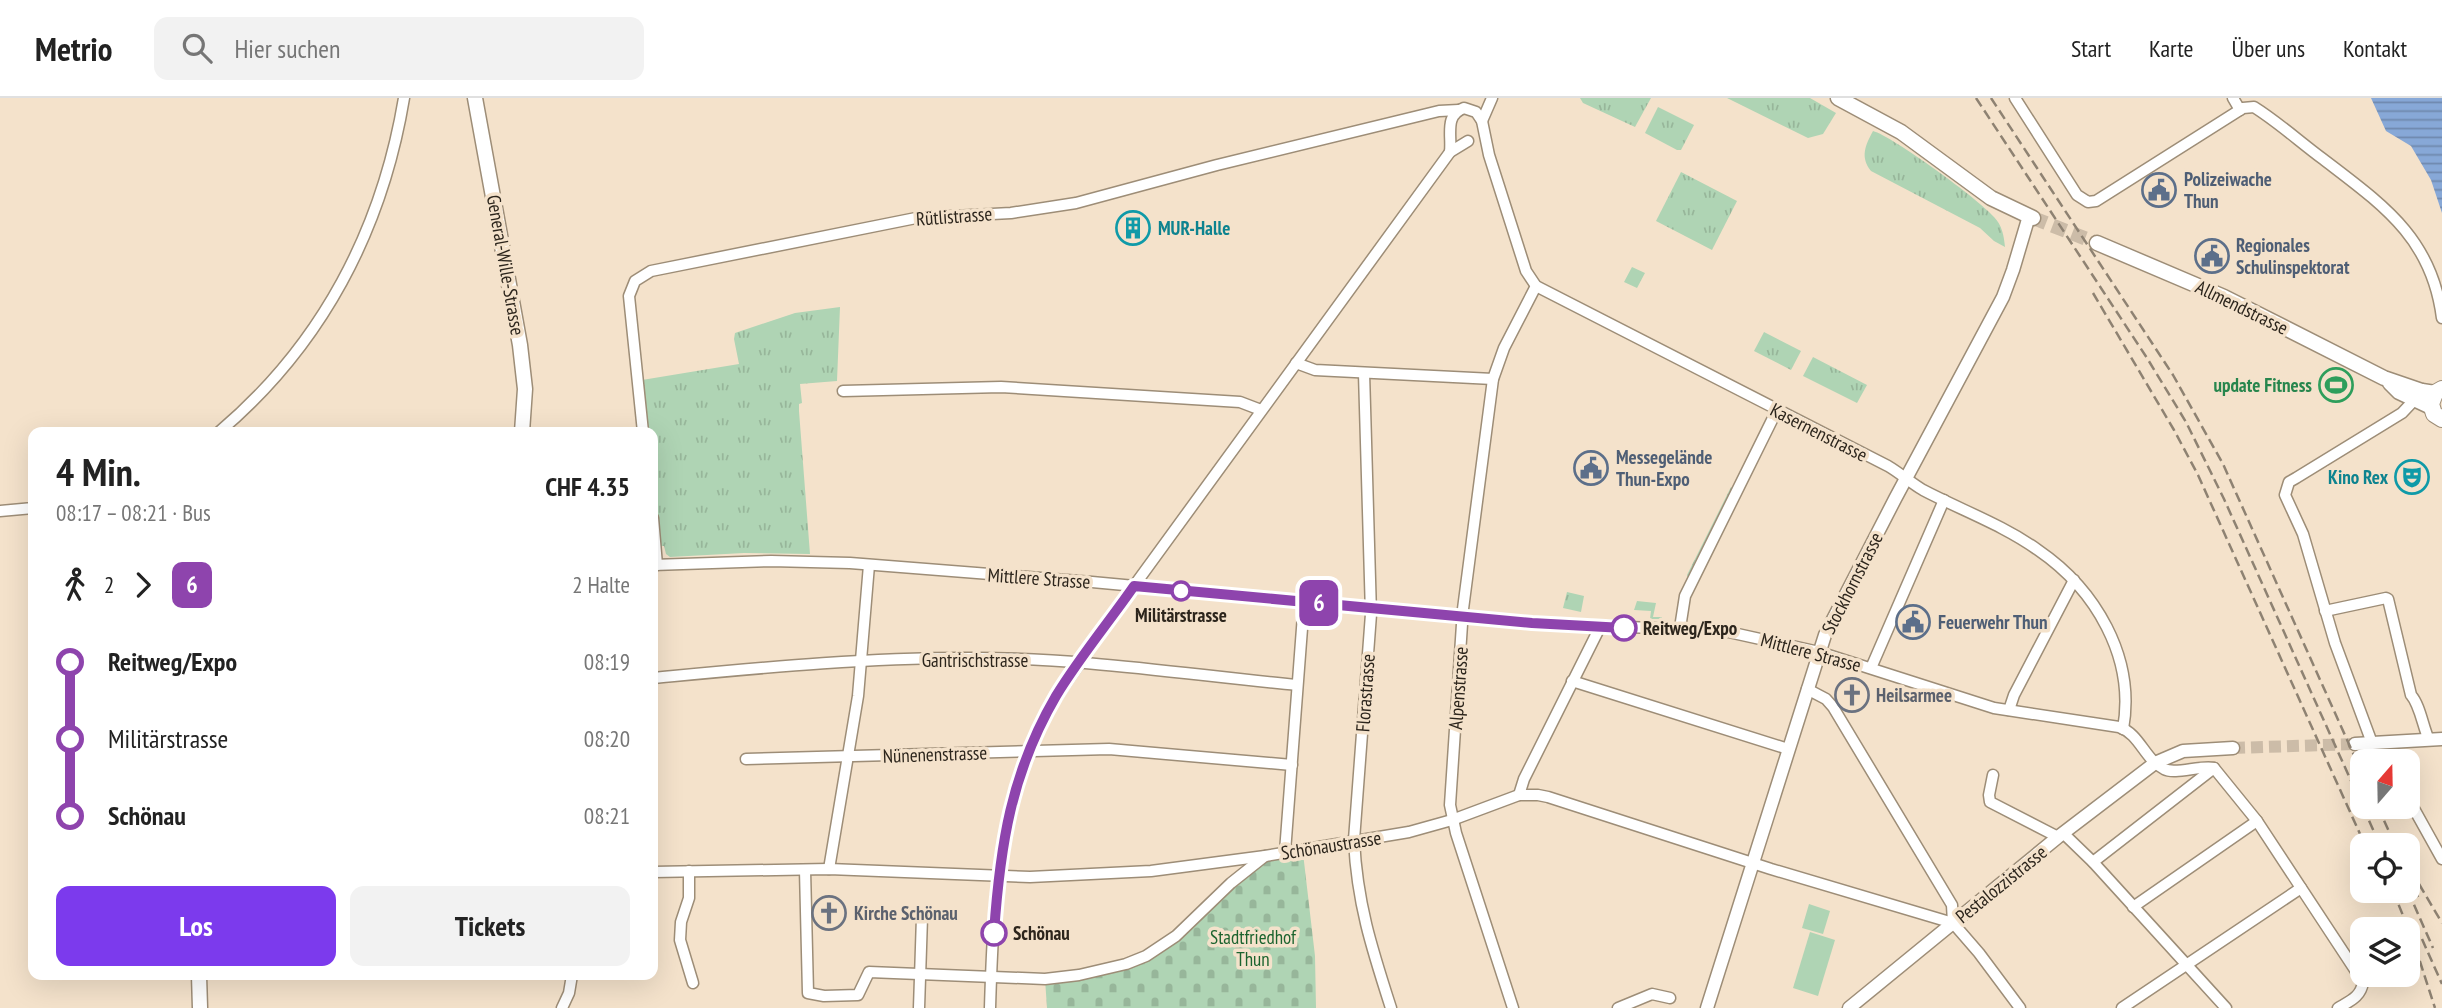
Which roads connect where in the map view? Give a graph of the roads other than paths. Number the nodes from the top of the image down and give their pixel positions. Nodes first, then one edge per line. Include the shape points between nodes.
1 (404, 98) edge
2 (475, 98) edge
3 (1492, 98) edge
4 (1838, 98) edge
5 (2015, 98) edge
6 (2233, 98) edge
7 (1477, 100) dead end
8 (1461, 109) junction
9 (2240, 110) junction
10 (1423, 116) junction
11 (1482, 124) junction
12 (1451, 130) junction
13 (1469, 141) junction
14 (1450, 152) junction
15 (1489, 155) junction
16 (2031, 217) joint
17 (2097, 243) tunnel mouth
18 (1536, 286) junction
19 (2442, 318) edge
20 (1296, 363) junction
21 (1364, 373) junction
22 (1493, 379) junction
23 (843, 391) dead end
24 (2434, 405) edge
25 (1261, 410) junction
26 (1777, 410) junction
27 (224, 427) edge
28 (522, 427) edge
29 (642, 427) edge
30 (1906, 479) junction
31 (1944, 500) junction
32 (28, 508) edge
33 (0, 511) edge
34 (658, 565) edge
35 (869, 565) junction
36 (2074, 580) junction
37 (1134, 586) junction
38 (1304, 602) junction
39 (1371, 608) junction
40 (2325, 611) junction
41 (1463, 617) junction
42 (1600, 627) junction
43 (1680, 628) junction
44 (1819, 652) junction
45 (863, 662) junction
46 (1079, 664) junction
47 (1871, 668) junction
48 (658, 678) edge
49 (1572, 681) junction
50 (1297, 685) junction
51 (1807, 689) junction
52 (2009, 710) junction
53 (2123, 729) junction
54 (2435, 740) edge
55 (2372, 743) junction
56 (2355, 744) tunnel mouth
57 (2233, 748) tunnel mouth
58 (1788, 749) junction
59 (1030, 750) junction
60 (848, 757) junction
61 (746, 759) dead end
62 (2155, 763) junction
63 (1292, 765) junction
64 (2214, 768) junction
65 (1993, 775) dead end
66 (1519, 795) junction
67 (2420, 819) edge
68 (1452, 820) junction
69 (2256, 821) junction
70 (2060, 835) junction
71 (1354, 840) junction
72 (1285, 852) junction
73 (1265, 856) junction
74 (2442, 859) edge
75 (1228, 860) junction
76 (1752, 862) junction
77 (2094, 862) junction
78 (805, 870) junction
79 (829, 870) junction
80 (689, 871) junction
81 (658, 872) edge
82 (998, 874) junction
83 (1233, 881) junction
84 (2301, 888) junction
85 (2133, 907) junction
86 (922, 917) dead end
87 (1954, 923) junction
88 (2187, 964) junction
89 (921, 975) junction
90 (991, 978) junction
91 (199, 980) edge
92 (571, 980) edge
93 (693, 983) dead end
94 (1670, 998) dead end
95 (1634, 1004) edge
96 (200, 1008) edge
97 (562, 1008) edge
98 (919, 1008) edge
99 (990, 1008) edge
100 (1391, 1008) edge
101 (1513, 1008) edge
102 (1618, 1008) edge
103 (1707, 1008) edge
104 (1849, 1008) edge
105 (2020, 1008) edge
106 (2122, 1008) edge
107 (2226, 1008) edge
108 (2338, 1008) edge

1 - 27 street via 375,214 334,299 274,378
2 - 28 main road, General-Wille-Strasse via 520,345 525,394
3 - 11 street
4 - 16 main road via 1901,132 1991,198
5 - 9 street via 2077,195 2088,202
6 - 9 street
7 - 8 street
8 - 10 street, Rütlistrasse
8 - 11 street via 1476,112
8 - 12 street via 1451,119
9 - 19 street via 2257,109 2399,220 2427,262
10 - 12 street
10 - 29 street, Rütlistrasse via 1076,203 1011,213 916,218 651,271 635,281 629,296
11 - 13 street via 1479,135
11 - 15 street
12 - 13 street via 1458,139
12 - 14 street
13 - 14 street
13 - 15 street
14 - 20 street
15 - 18 street via 1526,271
16 - 30 street, Stockhornstrasse via 2003,297
17 - 24 main road, Allmendstrasse via 2224,297
18 - 22 street, Alpenstrasse
18 - 26 street, Kasernenstrasse
20 - 21 street via 1315,370
20 - 25 street
21 - 22 street
21 - 39 street, Florastrasse
22 - 41 street, Alpenstrasse
23 - 25 street via 1001,387 1240,402
24 - 40 street via 2402,413 2286,488
25 - 37 street
26 - 30 street, Kasernenstrasse
26 - 43 street via 1685,596
30 - 31 street, Kasernenstrasse
30 - 44 street, Stockhornstrasse
31 - 36 street, Kasernenstrasse via 2036,548
31 - 47 street
32 - 33 street
34 - 35 street, Mittlere Strasse via 771,561
35 - 37 street, Mittlere Strasse
35 - 45 street
36 - 52 street
36 - 53 street, Kasernenstrasse via 2114,642 2124,683
37 - 38 street, Mittlere Strasse
37 - 46 street
38 - 39 street, Mittlere Strasse
38 - 50 street
39 - 41 street, Mittlere Strasse
39 - 71 street, Florastrasse
40 - 54 street via 2388,599 2411,695 2422,724
40 - 55 street
41 - 42 street, Mittlere Strasse
41 - 68 street, Alpenstrasse
42 - 43 street, Mittlere Strasse
42 - 49 street
43 - 44 street, Mittlere Strasse via 1724,631
44 - 47 street, Mittlere Strasse
44 - 51 street, Stockhornstrasse
45 - 46 street, Gantrischstrasse via 974,658
45 - 48 street, Gantrischstrasse
45 - 60 street
46 - 50 street, Gantrischstrasse
46 - 59 street via 1051,706
47 - 52 street, Mittlere Strasse
49 - 58 street
49 - 66 street
50 - 63 street
51 - 58 street, Stockhornstrasse
51 - 87 street via 1833,707 1952,905
52 - 53 street, Mittlere Strasse
53 - 62 street
54 - 55 street
55 - 56 street
57 - 62 street via 2183,751
58 - 76 street, Stockhornstrasse
59 - 60 street, Nünenenstrasse
59 - 63 street, Nünenenstrasse via 1132,749
59 - 82 street via 1009,810
60 - 61 street, Nünenenstrasse
60 - 79 street
62 - 64 street via 2167,771
62 - 70 street, Pestalozzistrasse
63 - 72 street
64 - 69 street
64 - 77 street
65 - 70 street via 1990,802
66 - 68 street, Schönaustrasse
66 - 76 street via 1538,794
67 - 74 street
68 - 71 street, Schönaustrasse
68 - 101 street, Alpenstrasse
69 - 84 street
69 - 85 street
70 - 77 street
70 - 87 street, Pestalozzistrasse
71 - 72 street, Schönaustrasse
71 - 100 street, Florastrasse via 1364,922
72 - 73 street, Schönaustrasse
73 - 75 street
73 - 83 street, Schönaustrasse
75 - 82 street via 1116,874
75 - 83 street
76 - 87 street
76 - 103 street, Stockhornstrasse
77 - 85 street
78 - 79 street
78 - 80 street
78 - 89 street, Schönaustrasse via 808,993 858,995 869,972
79 - 82 street
80 - 81 street
80 - 93 street via 689,902 680,940
82 - 90 street
83 - 90 street, Schönaustrasse via 1193,922 1146,956 1059,978
84 - 88 street
84 - 108 street via 2362,982 2357,996
85 - 88 street
86 - 89 street
87 - 104 street, Pestalozzistrasse
87 - 105 street
88 - 106 street
88 - 107 street
89 - 90 street, Schönaustrasse
89 - 98 street
90 - 99 street
91 - 96 main road
92 - 97 street
94 - 95 street via 1652,995
95 - 102 street

